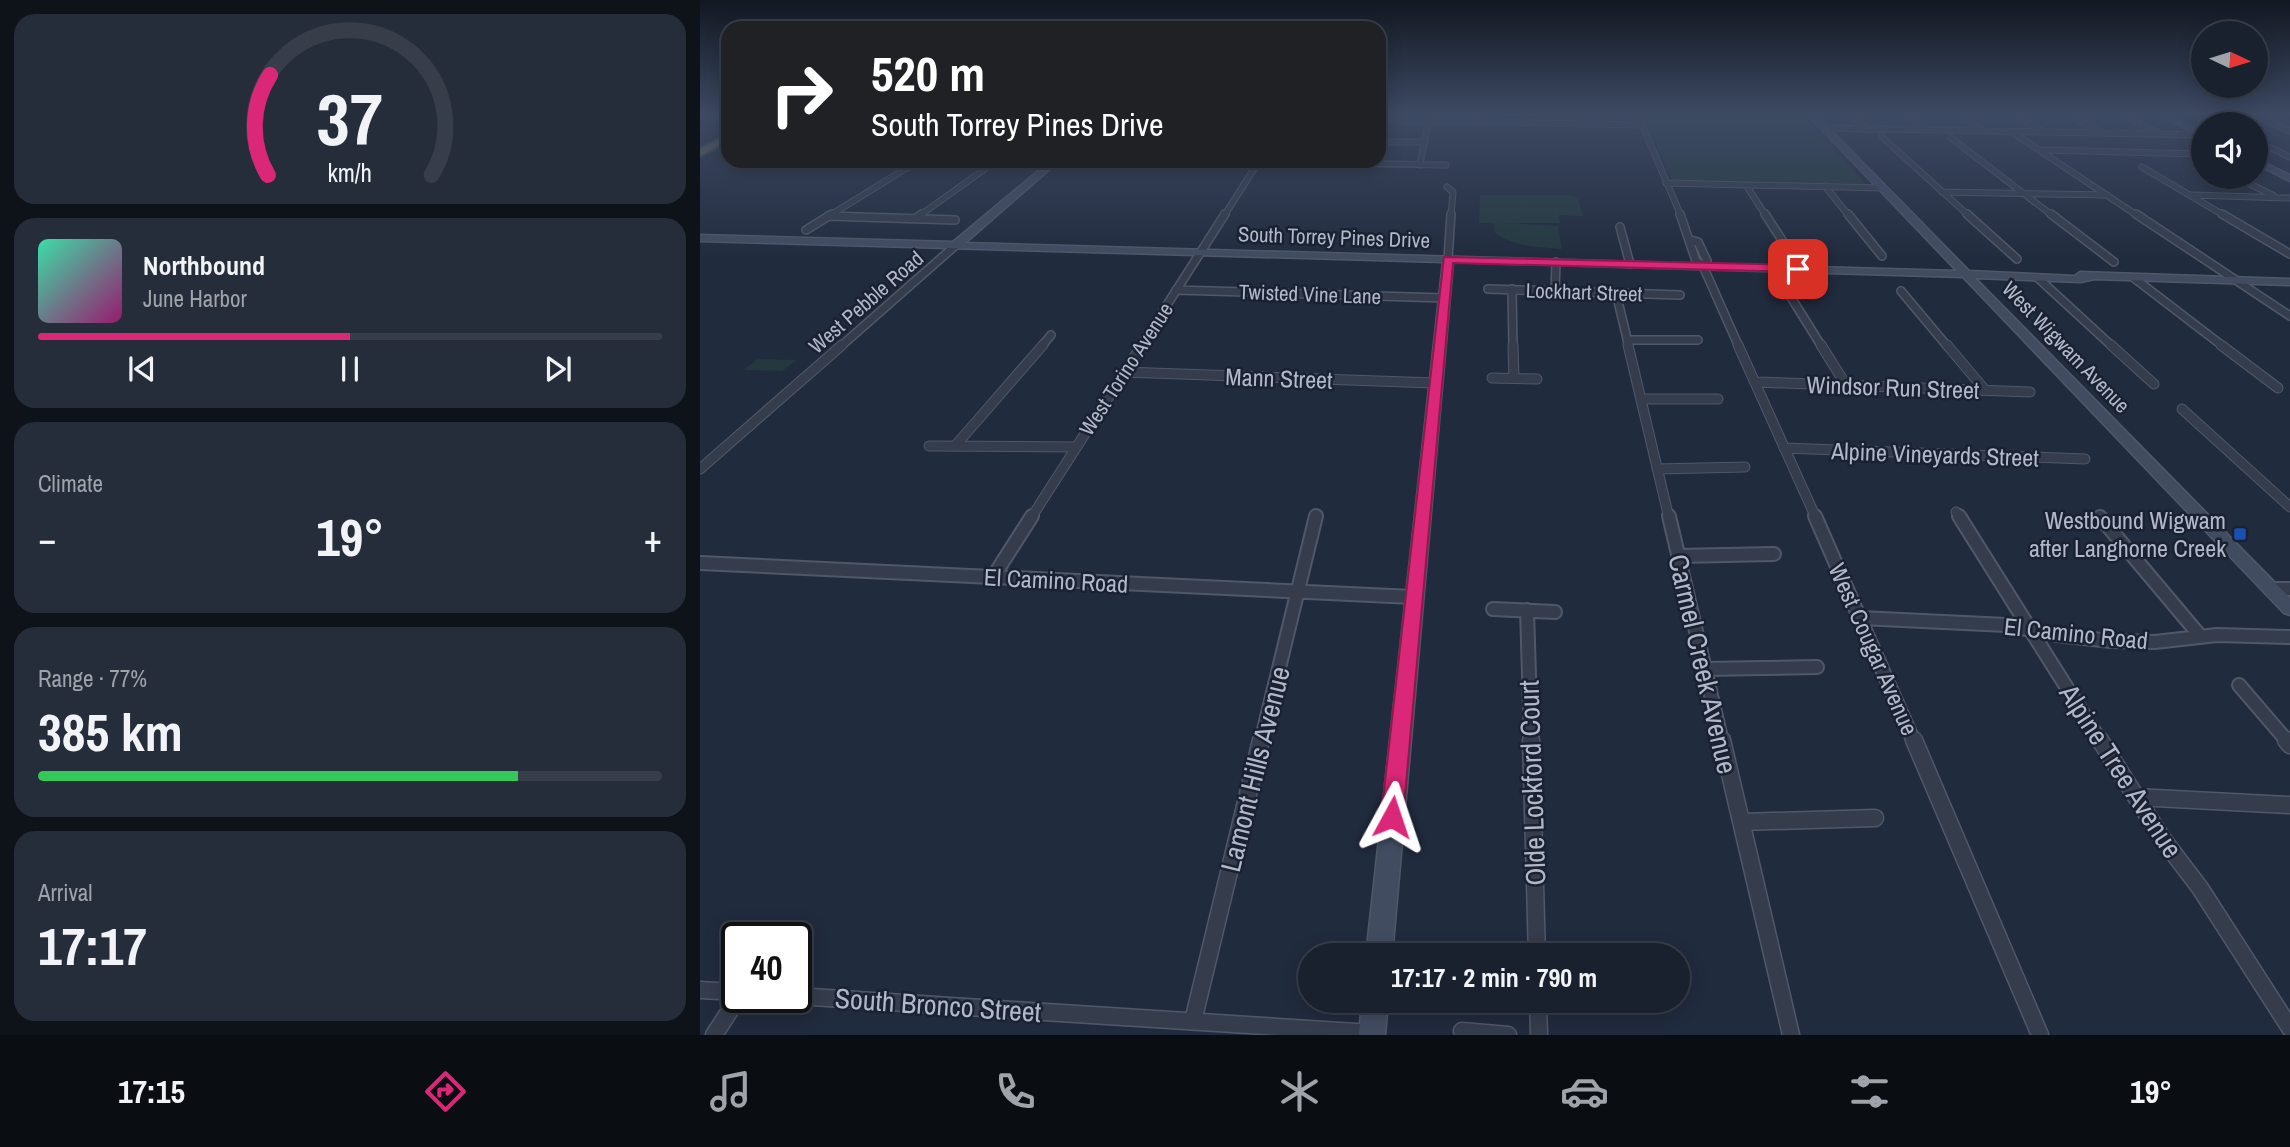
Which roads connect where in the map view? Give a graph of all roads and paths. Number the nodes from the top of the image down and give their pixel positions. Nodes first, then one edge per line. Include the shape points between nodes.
1 (1658, 163) edge
2 (1859, 163) edge
3 (1911, 163) edge
4 (1985, 163) edge
5 (2060, 163) edge
6 (1386, 164) edge
7 (1420, 165) joint
8 (1446, 165) dead end
9 (2142, 167) dead end
10 (2268, 167) edge
11 (906, 168) edge
12 (986, 168) edge
13 (1047, 168) edge
14 (1254, 168) edge
15 (2290, 178) edge
16 (1666, 183) junction
17 (1746, 185) junction
18 (1447, 187) dead end
19 (1825, 187) junction
20 (1883, 188) junction
21 (2259, 189) edge
22 (1942, 192) junction
23 (2024, 193) junction
24 (2107, 195) junction
25 (2191, 195) junction
26 (2276, 198) junction
27 (2290, 198) edge
28 (2290, 205) edge
29 (827, 216) junction
30 (915, 219) junction
31 (955, 220) dead end
32 (1620, 227) dead end
33 (806, 230) dead end
34 (700, 237) edge
35 (956, 245) junction
36 (1201, 252) junction
37 (1791, 254) dead end
38 (2290, 254) edge
39 (1882, 256) dead end
40 (1448, 259) junction
41 (2017, 259) dead end
42 (1556, 262) junction
43 (2114, 262) dead end
44 (1630, 264) junction
45 (1703, 266) junction
46 (1966, 274) junction
47 (2090, 277) junction
48 (2038, 278) junction
49 (2134, 278) junction
50 (2236, 281) junction
51 (2290, 282) edge
52 (1784, 286) dead end
53 (1488, 289) dead end
54 (1512, 289) junction
55 (1176, 290) junction
56 (1555, 290) junction
57 (1901, 291) dead end
58 (1616, 293) junction
59 (1680, 295) dead end
60 (1444, 298) junction
61 (2290, 316) edge
62 (1051, 335) dead end
63 (1627, 340) junction
64 (1698, 340) dead end
65 (1123, 372) junction
66 (1492, 378) dead end
67 (1514, 378) junction
68 (1537, 379) dead end
69 (1756, 382) junction
70 (1435, 383) junction
71 (2154, 384) dead end
72 (1846, 385) junction
73 (2278, 388) dead end
74 (1985, 390) junction
75 (2030, 392) dead end
76 (1641, 399) junction
77 (1718, 399) dead end
78 (2182, 410) dead end
79 (929, 446) dead end
80 (956, 446) junction
81 (1075, 447) junction
82 (1784, 448) junction
83 (2085, 459) dead end
84 (1745, 467) dead end
85 (700, 469) edge
86 (1657, 469) junction
87 (2290, 506) edge
88 (1955, 512) dead end
89 (1316, 516) dead end
90 (2100, 517) dead end
91 (1774, 554) dead end
92 (1678, 556) junction
93 (700, 563) edge
94 (993, 577) junction
95 (2270, 589) junction
96 (2290, 589) edge
97 (1298, 591) junction
98 (1413, 597) junction
99 (1493, 609) dead end
100 (2290, 609) edge
101 (1527, 610) junction
102 (1555, 611) dead end
103 (1861, 618) junction
104 (2028, 629) junction
105 (2201, 637) junction
106 (2290, 637) edge
107 (1816, 667) dead end
108 (1704, 669) junction
109 (2239, 685) dead end
110 (2290, 746) edge
111 (2136, 797) junction
112 (2290, 805) edge
113 (1875, 818) dead end
114 (1741, 822) junction
115 (1380, 943) edge
116 (1537, 943) edge
117 (700, 990) edge
118 (721, 991) edge
119 (812, 997) edge
120 (728, 1013) edge
121 (1374, 1013) edge
122 (1538, 1013) edge
123 (1193, 1021) junction
124 (2290, 1028) edge
125 (1462, 1031) dead end
126 (1372, 1034) edge
127 (714, 1035) edge
128 (1508, 1035) edge
129 (1539, 1035) edge
130 (1791, 1035) edge
131 (2040, 1035) edge

1 - 16 street, West Cougar Avenue
2 - 20 street, West Wigwam Avenue
3 - 22 street
4 - 23 street
5 - 24 street
6 - 7 street
7 - 8 street
9 - 25 street
10 - 15 street
11 - 29 street
12 - 30 street
13 - 35 street, West Pebble Road
14 - 36 street, West Torino Avenue
16 - 17 street
16 - 45 street, West Cougar Avenue via 1696,261
17 - 19 street
17 - 37 street
18 - 40 street via 1453,192
19 - 20 street
19 - 39 street
20 - 46 street, West Wigwam Avenue
21 - 26 street
22 - 23 street
22 - 41 street
23 - 24 street
23 - 43 street
24 - 50 street
25 - 26 street
25 - 38 street
26 - 27 street
26 - 28 street
29 - 30 street
29 - 33 street
30 - 31 street
32 - 44 street
34 - 35 street, South Torrey Pines Drive
35 - 36 street, South Torrey Pines Drive
35 - 85 street, West Pebble Road
36 - 40 street, South Torrey Pines Drive
36 - 55 street, West Torino Avenue
40 - 42 street, South Torrey Pines Drive
40 - 60 street
42 - 44 street, South Torrey Pines Drive
42 - 56 street
44 - 45 street, South Torrey Pines Drive
45 - 46 street, South Torrey Pines Drive
45 - 69 street, West Cougar Avenue
46 - 47 street, South Torrey Pines Drive
46 - 48 street, South Torrey Pines Drive
46 - 95 street, West Wigwam Avenue
47 - 48 street, South Torrey Pines Drive
47 - 49 street, South Torrey Pines Drive
48 - 71 street
49 - 50 street, South Torrey Pines Drive
49 - 73 street
50 - 51 street, South Torrey Pines Drive
50 - 61 street
52 - 72 street
53 - 54 street, Lockhart Street
54 - 56 street, Lockhart Street
54 - 67 street
55 - 60 street, Twisted Vine Lane
55 - 65 street, West Torino Avenue
56 - 58 street, Lockhart Street
57 - 74 street
58 - 59 street, Lockhart Street
58 - 63 street, Carmel Creek Avenue
60 - 70 street
62 - 80 street
63 - 64 street
63 - 76 street, Carmel Creek Avenue
65 - 70 street, Mann Street
65 - 81 street, West Torino Avenue
66 - 67 street
67 - 68 street
69 - 72 street, Windsor Run Street
69 - 82 street, West Cougar Avenue
70 - 98 street
72 - 74 street, Windsor Run Street
74 - 75 street, Windsor Run Street
76 - 77 street
76 - 86 street, Carmel Creek Avenue
78 - 87 street
79 - 80 street
80 - 81 street
81 - 94 street, West Torino Avenue
82 - 83 street, Alpine Vineyards Street
82 - 103 street, West Cougar Avenue
84 - 86 street
86 - 92 street, Carmel Creek Avenue
88 - 104 street, Alpine Tree Avenue
89 - 97 street, Lamont Hills Avenue
90 - 105 street
91 - 92 street
92 - 108 street, Carmel Creek Avenue
93 - 94 street, El Camino Road
94 - 97 street, El Camino Road
95 - 96 street
95 - 100 street, West Wigwam Avenue
97 - 98 street, El Camino Road
97 - 123 street, Lamont Hills Avenue
98 - 115 street
99 - 101 street
101 - 102 street
101 - 116 street, Olde Lockford Court
103 - 104 street, El Camino Road
103 - 131 street, West Cougar Avenue
104 - 105 street, El Camino Road via 2111,640
104 - 111 street, Alpine Tree Avenue
105 - 106 street, El Camino Road
107 - 108 street
108 - 114 street, Carmel Creek Avenue
109 - 110 street
111 - 112 street
111 - 124 street, Alpine Tree Avenue
113 - 114 street
114 - 130 street, Carmel Creek Avenue
117 - 118 street
119 - 123 street, South Bronco Street
120 - 127 street
121 - 126 street
122 - 129 street
123 - 126 street, South Bronco Street
125 - 128 street

